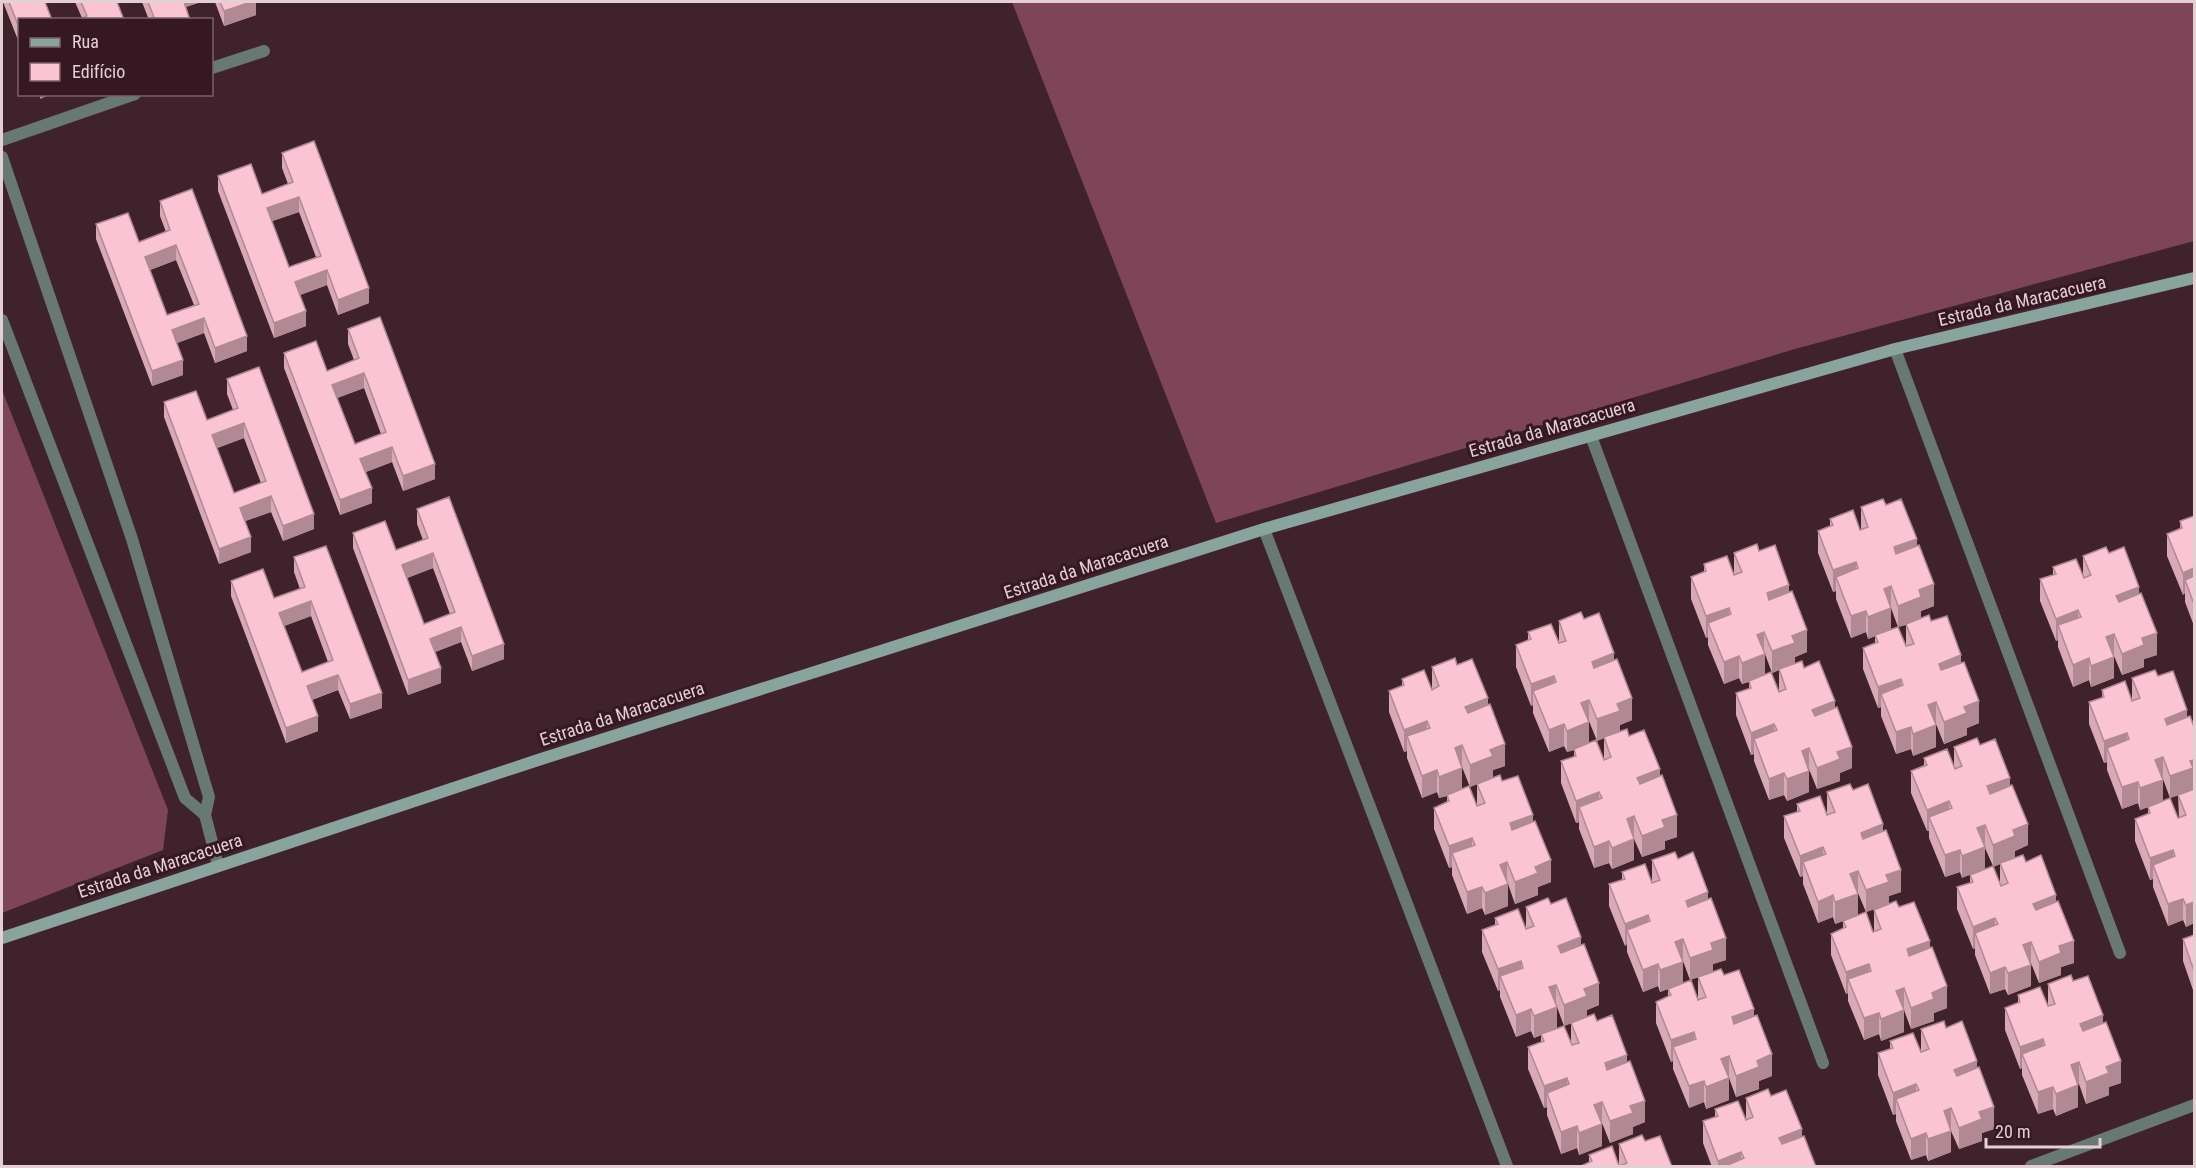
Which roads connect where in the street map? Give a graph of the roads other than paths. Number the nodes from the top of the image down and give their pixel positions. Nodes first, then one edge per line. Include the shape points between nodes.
1 (264, 51) dead end
2 (213, 68) edge
3 (129, 96) edge
4 (2, 140) edge
5 (2, 157) edge
6 (2194, 278) edge
7 (2, 320) edge
8 (1895, 350) junction
9 (1591, 436) junction
10 (1264, 529) junction
11 (205, 815) junction
12 (218, 865) junction
13 (2, 938) edge
14 (2120, 953) dead end
15 (1823, 1063) dead end
16 (2194, 1105) edge
17 (1507, 1167) edge
18 (2031, 1167) edge

1 - 2 street
3 - 4 street
5 - 11 street via 132,539 209,797
6 - 8 street, Estrada da Maracacuera
7 - 11 street via 185,798
8 - 9 street, Estrada da Maracacuera
8 - 14 street
9 - 10 street, Estrada da Maracacuera
9 - 15 street
10 - 12 street, Estrada da Maracacuera
10 - 17 street
11 - 12 street
12 - 13 street, Estrada da Maracacuera
16 - 18 street

